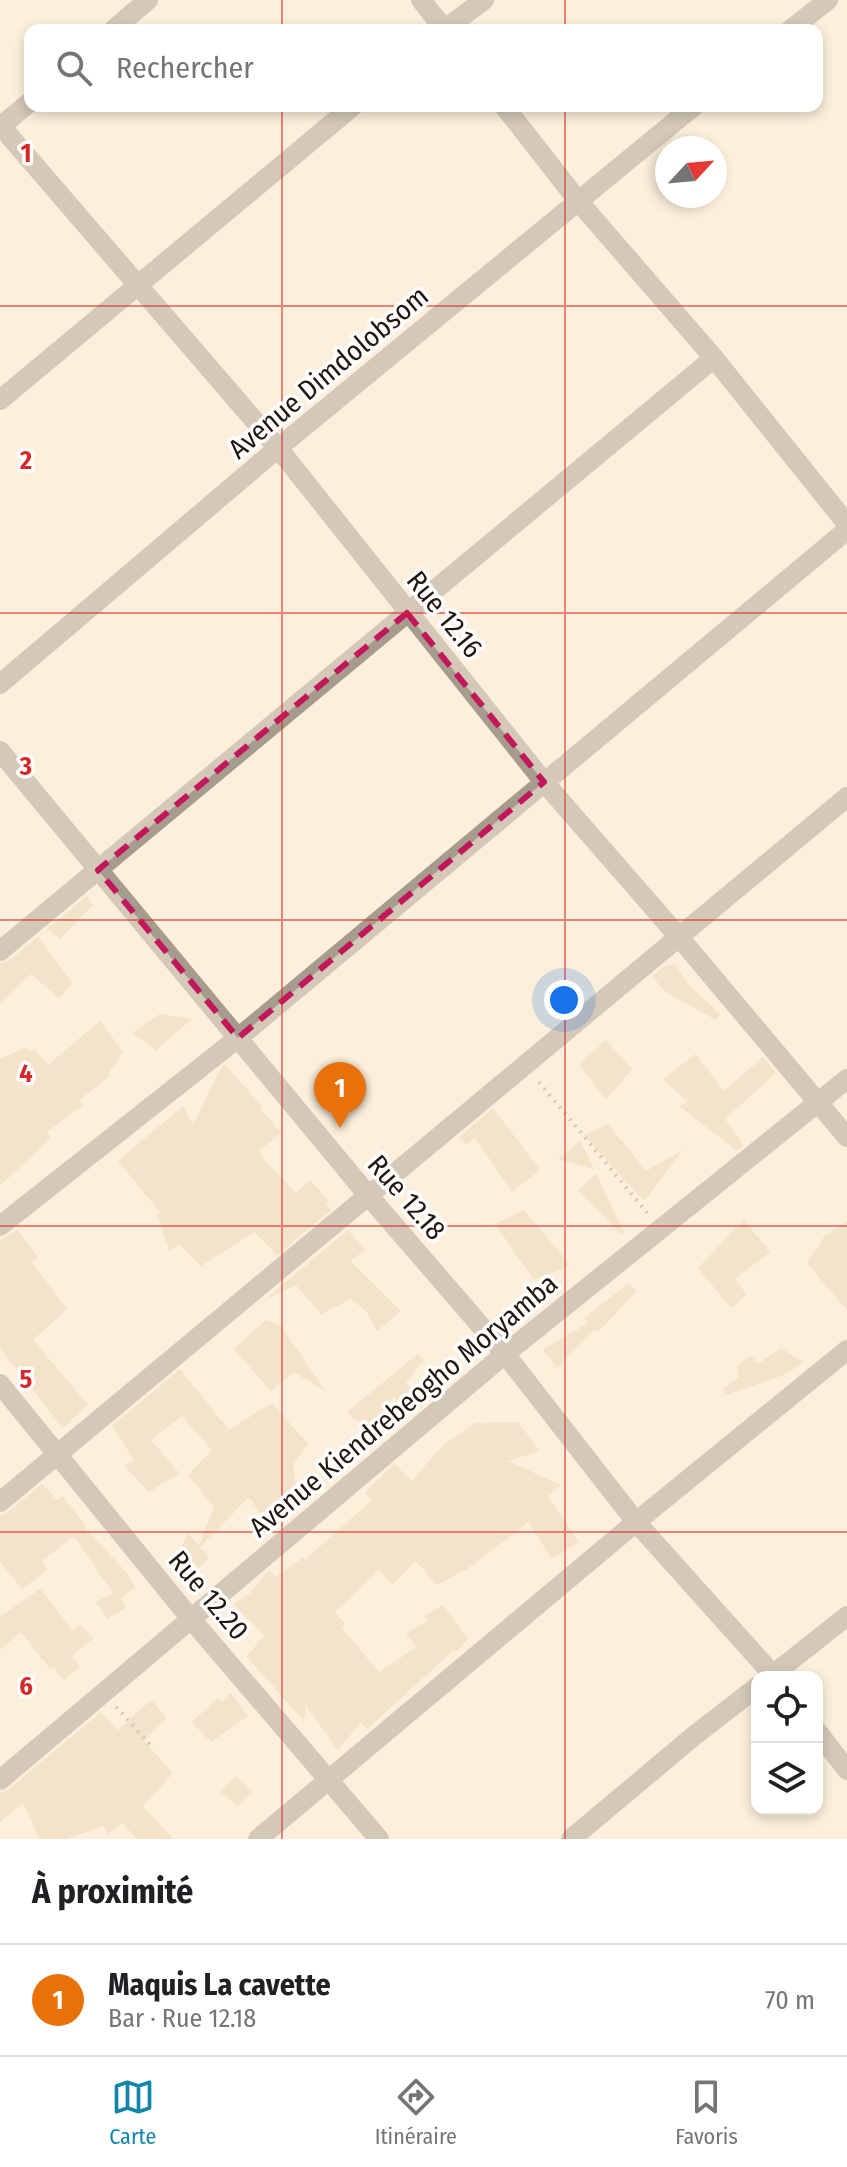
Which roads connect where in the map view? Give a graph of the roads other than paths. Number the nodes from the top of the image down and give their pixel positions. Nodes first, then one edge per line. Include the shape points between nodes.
1 (148, 0) edge
2 (421, 0) edge
3 (484, 0) edge
4 (828, 0) edge
5 (120, 24) edge
6 (439, 24) edge
7 (452, 24) edge
8 (798, 24) edge
9 (24, 107) edge
10 (346, 112) edge
11 (509, 112) edge
12 (687, 112) edge
13 (0, 126) edge
14 (579, 202) junction
15 (137, 286) junction
16 (714, 358) junction
17 (0, 400) edge
18 (278, 448) junction
19 (847, 527) edge
20 (407, 613) junction
21 (0, 684) edge
22 (0, 751) edge
23 (544, 782) junction
24 (847, 797) edge
25 (98, 870) junction
26 (679, 937) junction
27 (0, 951) edge
28 (238, 1038) junction
29 (847, 1079) edge
30 (820, 1102) junction
31 (847, 1137) edge
32 (367, 1194) junction
33 (0, 1226) edge
34 (847, 1350) edge
35 (505, 1354) junction
36 (0, 1384) edge
37 (57, 1454) junction
38 (0, 1502) edge
39 (636, 1522) junction
40 (847, 1616) edge
41 (191, 1619) junction
42 (762, 1671) edge
43 (779, 1671) edge
44 (751, 1693) edge
45 (823, 1739) edge
46 (847, 1770) edge
47 (330, 1779) junction
48 (0, 1780) edge
49 (258, 1839) edge
50 (379, 1839) edge
51 (571, 1839) edge

1 - 5 street
2 - 6 street
3 - 7 street
4 - 8 street
9 - 13 street
10 - 15 street
11 - 14 street
12 - 14 street, Avenue Dimdolobsom
13 - 15 street, Rue 12.16
14 - 16 street
14 - 18 street, Avenue Dimdolobsom
15 - 17 street
15 - 18 street, Rue 12.16
16 - 19 street
16 - 20 street
18 - 20 street, Rue 12.16
18 - 21 street, Avenue Dimdolobsom
19 - 23 street
20 - 23 street, Rue 12.16
20 - 25 street
22 - 25 street, Rue 12.18
23 - 26 street, Rue 12.16
23 - 28 street
24 - 26 street
25 - 27 street
25 - 28 street, Rue 12.18
26 - 30 street, Rue 12.16
26 - 32 street
28 - 32 street, Rue 12.18
28 - 33 street
29 - 30 street, Avenue Kiendrebeogho Moryamba
30 - 31 street, Rue 12.16
30 - 35 street, Avenue Kiendrebeogho Moryamba
32 - 35 street, Rue 12.18
32 - 37 street
34 - 39 street
35 - 39 street, Rue 12.18
35 - 41 street, Avenue Kiendrebeogho Moryamba
36 - 37 street, Rue 12.20
37 - 38 street
37 - 41 street, Rue 12.20
39 - 42 street, Rue 12.18
39 - 47 street
40 - 43 street
41 - 47 street, Rue 12.20
41 - 48 street, Avenue Kiendrebeogho Moryamba
44 - 51 street
45 - 46 street
47 - 49 street
47 - 50 street, Rue 12.20

